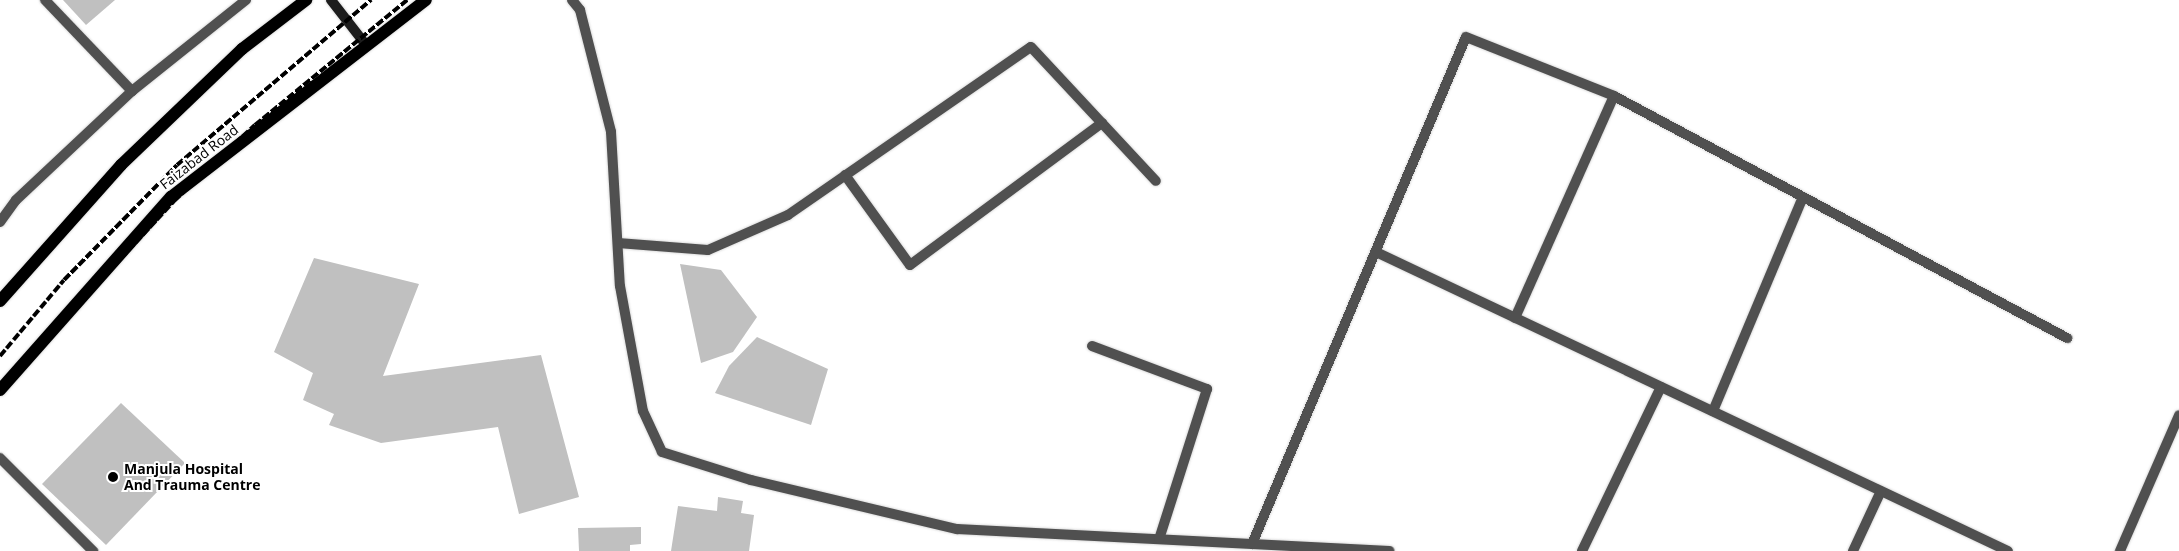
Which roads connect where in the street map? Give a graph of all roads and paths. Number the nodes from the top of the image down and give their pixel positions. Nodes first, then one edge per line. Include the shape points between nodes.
1 (45, 0) edge
2 (246, 0) edge
3 (306, 0) edge
4 (331, 0) edge
5 (425, 0) edge
6 (572, 0) edge
7 (366, 46) junction
8 (132, 91) junction
9 (1614, 96) junction
10 (1102, 123) junction
11 (845, 175) junction
12 (1156, 182) dead end
13 (1803, 197) junction
14 (0, 222) edge
15 (618, 243) junction
16 (1376, 252) junction
17 (0, 301) edge
18 (1515, 318) junction
19 (2067, 338) dead end
20 (1092, 346) dead end
21 (1661, 386) junction
22 (0, 390) edge
23 (1713, 411) junction
24 (2179, 416) edge
25 (0, 458) edge
26 (1881, 491) junction
27 (1159, 539) junction
28 (1252, 544) junction
29 (93, 551) edge
30 (1389, 551) edge
31 (1582, 551) edge
32 (1854, 551) edge
33 (2008, 551) edge
34 (2120, 551) edge

1 - 8 street
2 - 8 street
3 - 17 main road via 242,50 121,165
4 - 7 street
5 - 7 main road, Faizabad Road
6 - 15 street via 580,10 611,132
7 - 22 main road, Faizabad Road via 171,197
8 - 14 street via 16,200
9 - 13 street
9 - 16 street via 1466,37
9 - 18 street
10 - 11 street via 1031,47
10 - 11 street via 910,264
10 - 12 street
11 - 15 street via 788,214 708,250
13 - 19 street
13 - 23 street
15 - 27 street via 620,286 643,411 662,452 751,480 957,529
16 - 18 street
16 - 28 street
18 - 21 street
20 - 27 street via 1208,389
21 - 23 street
21 - 31 street
23 - 26 street
24 - 34 street
25 - 29 street
26 - 32 street
26 - 33 street
27 - 28 street
28 - 30 street

